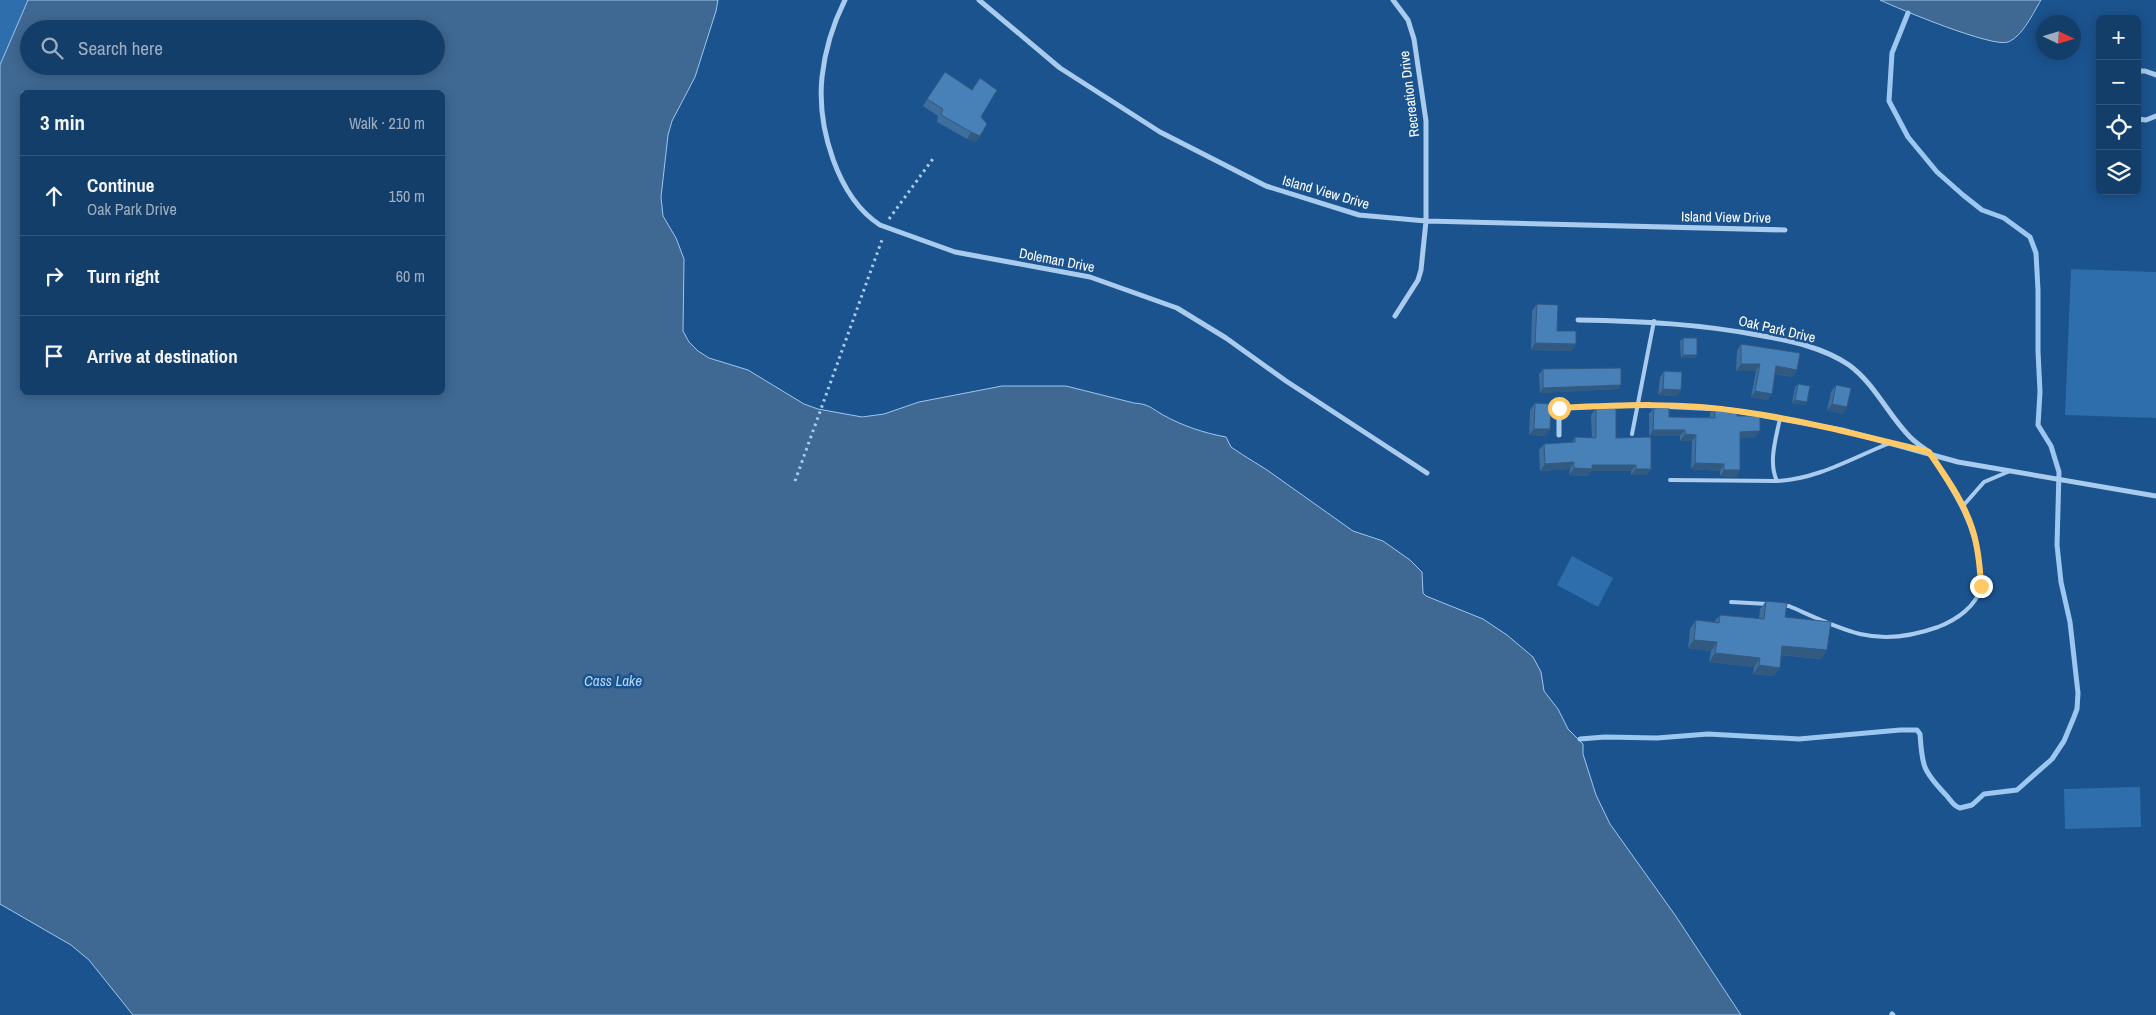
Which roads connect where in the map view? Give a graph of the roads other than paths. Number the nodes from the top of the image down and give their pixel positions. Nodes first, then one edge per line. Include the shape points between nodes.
1 (845, 0) edge
2 (978, 0) edge
3 (1395, 0) edge
4 (2141, 71) edge
5 (2156, 75) edge
6 (2156, 116) edge
7 (2141, 119) edge
8 (1426, 221) junction
9 (1784, 230) dead end
10 (1395, 316) dead end
11 (1578, 320) dead end
12 (1654, 322) junction
13 (1637, 405) junction
14 (1780, 418) junction
15 (1632, 434) dead end
16 (1559, 435) dead end
17 (1890, 443) junction
18 (1929, 452) junction
19 (2010, 471) junction
20 (1427, 473) dead end
21 (1670, 480) dead end
22 (1777, 482) junction
23 (2156, 496) edge
24 (1962, 507) junction
25 (1731, 602) dead end
26 (1772, 605) edge
27 (1780, 606) edge

1 - 20 street, Doleman Drive via 827,46 822,105 835,163 847,192 863,212 886,227 956,252 1090,277 1177,308
2 - 8 street, Island View Drive via 1060,68 1160,132 1266,186 1359,215
3 - 8 street, Recreation Drive via 1408,20 1414,39 1425,112
4 - 5 street
6 - 7 street
8 - 9 street, Island View Drive
8 - 10 street, Recreation Drive via 1418,280
11 - 12 street, Oak Park Drive
12 - 13 lane
12 - 18 street, Oak Park Drive via 1720,328 1821,351 1848,365 1868,382 1910,437
13 - 14 street, Oak Park Drive via 1689,406
13 - 15 lane
13 - 16 street, Oak Park Drive via 1559,408
14 - 17 street, Oak Park Drive
14 - 22 lane via 1772,454
17 - 18 street, Oak Park Drive
17 - 22 lane via 1830,470 1798,480
18 - 19 street, Oak Park Drive via 1958,462
18 - 24 lane
19 - 23 street, Oak Park Drive
19 - 24 lane via 1984,482
21 - 22 lane
24 - 27 lane via 1972,527 1981,586 1974,603 1950,622 1920,632 1888,637 1860,634 1789,606
25 - 26 lane

